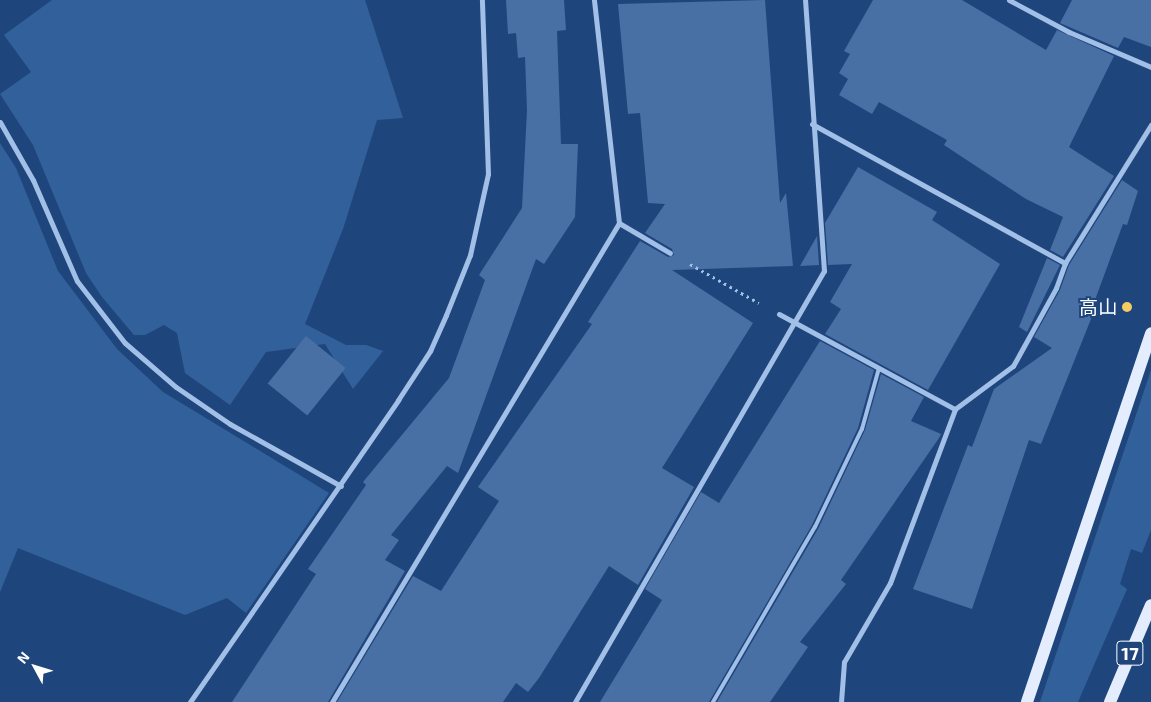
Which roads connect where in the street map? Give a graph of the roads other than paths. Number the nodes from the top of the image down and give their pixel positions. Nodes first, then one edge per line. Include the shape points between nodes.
1 (482, 0) edge
2 (594, 0) edge
3 (805, 0) edge
4 (1009, 0) edge
5 (1151, 67) edge
6 (0, 122) edge
7 (812, 124) junction
8 (1151, 125) edge
9 (618, 223) junction
10 (670, 253) road end
11 (1065, 263) junction
12 (779, 314) road end
13 (796, 323) junction
14 (1151, 333) edge
15 (879, 368) junction
16 (955, 409) junction
17 (341, 486) junction
18 (1151, 605) edge
19 (190, 702) edge
20 (332, 702) edge
21 (574, 702) edge
22 (714, 702) edge
23 (841, 702) edge
24 (1027, 702) edge
25 (1110, 702) edge

1 - 17 street via 488,174 482,213 470,255 430,351
2 - 9 street
3 - 7 street
4 - 5 street via 1070,32
6 - 17 street via 33,180 77,281 125,343 176,387 230,424
7 - 11 street
7 - 13 street via 824,271
8 - 11 street
9 - 10 street
9 - 20 street
11 - 16 street via 1056,288 1012,366
12 - 13 street
13 - 15 street
13 - 21 street
14 - 24 main road
15 - 16 street
15 - 22 lane via 862,429 815,527
16 - 23 street via 890,583 844,662
17 - 19 street
18 - 25 main road, 17

